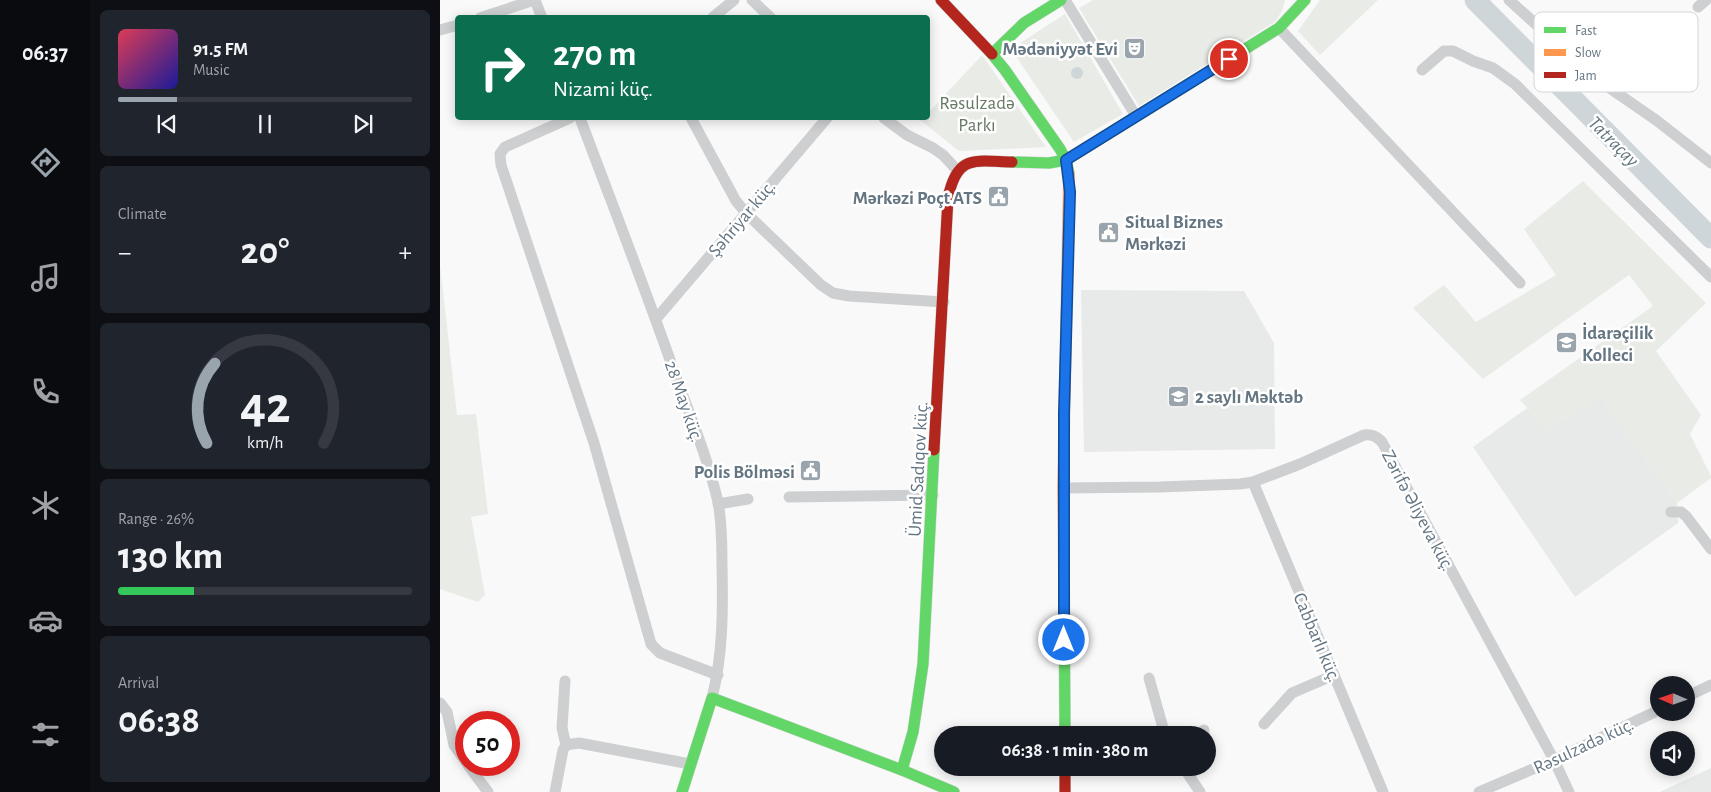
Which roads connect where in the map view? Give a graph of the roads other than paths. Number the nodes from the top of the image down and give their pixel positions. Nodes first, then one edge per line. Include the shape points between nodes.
1 (535, 0) edge
2 (734, 0) edge
3 (752, 0) edge
4 (941, 0) edge
5 (1063, 0) edge
6 (1293, 0) edge
7 (1305, 0) edge
8 (1509, 0) edge
9 (489, 15) edge
10 (541, 15) edge
11 (716, 15) edge
12 (768, 15) edge
13 (1289, 18) junction
14 (1534, 22) edge
15 (455, 26) edge
16 (1279, 28) junction
17 (440, 30) edge
18 (992, 54) junction
19 (1422, 70) dead end
20 (1615, 92) edge
21 (1136, 116) junction
22 (566, 120) edge
23 (581, 120) edge
24 (692, 120) edge
25 (825, 120) edge
26 (887, 120) edge
27 (1066, 160) junction
28 (1711, 163) edge
29 (957, 170) junction
30 (746, 213) junction
31 (1711, 277) edge
32 (1520, 284) dead end
33 (944, 302) junction
34 (656, 319) junction
35 (1254, 482) junction
36 (1063, 488) junction
37 (933, 495) junction
38 (789, 497) dead end
39 (748, 499) dead end
40 (718, 504) junction
41 (1671, 512) dead end
42 (1711, 548) edge
43 (718, 675) junction
44 (1334, 675) junction
45 (1149, 678) dead end
46 (565, 681) dead end
47 (1711, 685) edge
48 (1695, 693) edge
49 (712, 698) junction
50 (440, 703) edge
51 (1650, 714) edge
52 (1264, 724) dead end
53 (1065, 726) edge
54 (1162, 726) edge
55 (566, 745) junction
56 (455, 746) edge
57 (1554, 760) junction
58 (690, 764) junction
59 (902, 770) junction
60 (476, 776) edge
61 (1065, 776) edge
62 (1189, 776) edge
63 (488, 792) edge
64 (555, 792) edge
65 (682, 792) edge
66 (954, 792) edge
67 (1065, 792) edge
68 (1200, 792) edge
69 (1383, 792) edge
70 (1479, 792) edge
71 (1569, 792) edge

1 - 9 street
1 - 10 street
2 - 11 street
3 - 12 street
4 - 18 main road
5 - 18 main road via 1025,21
5 - 21 street
6 - 13 main road
7 - 13 main road
8 - 14 street
13 - 16 main road
15 - 17 street
16 - 21 main road
16 - 32 street
18 - 27 main road
19 - 31 street via 1444,51 1453,51 1493,68 1515,84
20 - 28 street
21 - 27 main road
22 - 43 street via 505,147 500,154 501,165 594,443 652,644 660,653
23 - 34 street, 28 May küç.
24 - 30 street via 726,184
25 - 30 street, Şəhriyar küç.
26 - 29 street via 907,136 943,155
27 - 29 main road via 1049,163 973,161
27 - 36 main road via 1070,192
29 - 33 main road, Ümid Sadıqov küç. via 948,198
30 - 33 street via 833,293
30 - 34 street, Şəhriyar küç.
33 - 37 main road, Ümid Sadıqov küç.
34 - 40 street, 28 May küç. via 709,469
35 - 36 street, Zərifə Əliyeva küç.
35 - 44 street, Cabbarlı küç.
35 - 57 street, Zərifə Əliyeva küç. via 1364,435 1376,436
36 - 53 main road
37 - 38 street
37 - 59 main road, Ümid Sadıqov küç. via 923,664 913,732
39 - 40 street
40 - 43 street, 28 May küç. via 723,599
41 - 42 street via 1681,512 1686,516
43 - 49 street, 28 May küç.
44 - 52 street via 1292,693
44 - 69 street, Cabbarlı küç.
45 - 54 street
46 - 55 street via 562,728
47 - 48 street
49 - 58 main road
49 - 59 main road
50 - 56 street via 447,712
51 - 57 street, Rəsulzadə küç.
55 - 58 street via 579,743
55 - 64 street
57 - 70 street, Rəsulzadə küç.
57 - 71 street, Zərifə Əliyeva küç.
58 - 65 main road
59 - 66 main road
60 - 63 street
61 - 67 main road
62 - 68 street

